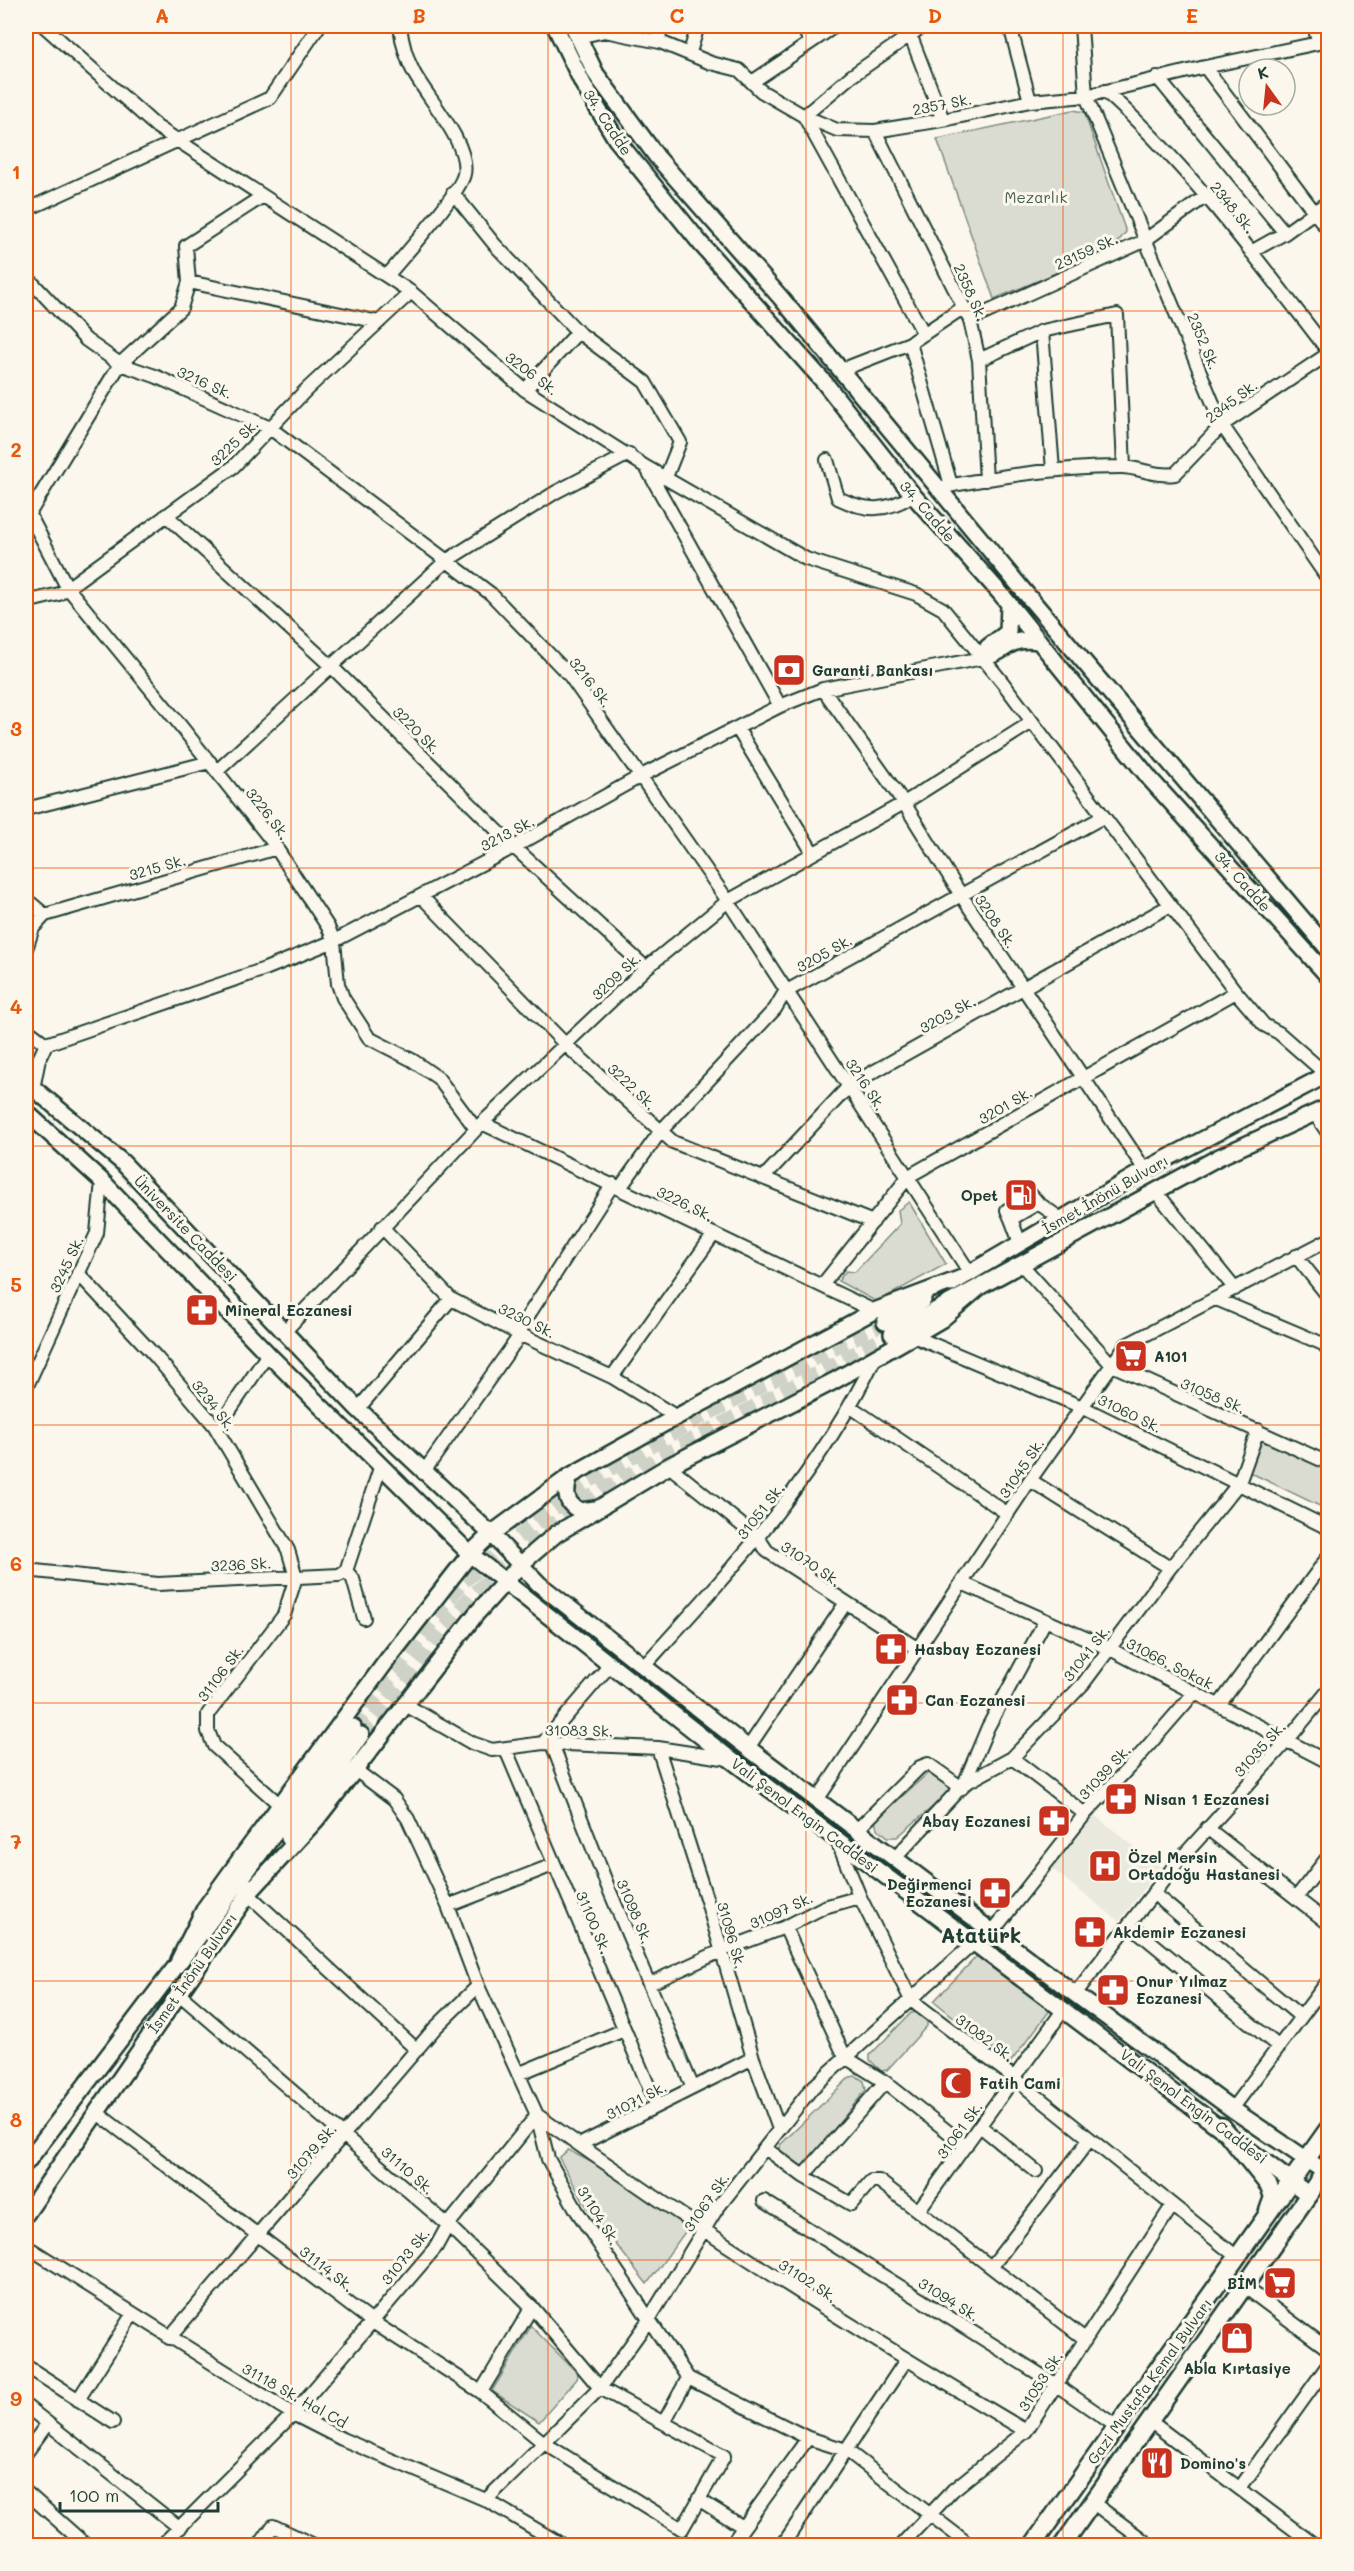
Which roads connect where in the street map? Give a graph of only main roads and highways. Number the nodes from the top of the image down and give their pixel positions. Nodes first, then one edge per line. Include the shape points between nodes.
1 (555, 26) edge
2 (575, 31) edge
3 (1009, 604) junction
4 (1011, 636) junction
5 (1039, 641) junction
6 (983, 658) road end
7 (1329, 949) edge
8 (1329, 976) edge
9 (1328, 1074) edge
10 (29, 1086) edge
11 (1322, 1110) edge
12 (26, 1112) edge
13 (964, 1276) junction
14 (982, 1284) junction
15 (570, 1476) junction
16 (595, 1509) junction
17 (491, 1534) junction
18 (470, 1554) junction
19 (521, 1564) junction
20 (504, 1583) junction
21 (248, 1894) junction
22 (178, 1960) junction
23 (1221, 2126) junction
24 (1329, 2129) edge
25 (1307, 2160) junction
26 (26, 2163) edge
27 (1327, 2171) edge
28 (1292, 2181) junction
29 (1309, 2195) junction
30 (26, 2214) edge
31 (1263, 2224) junction
32 (1032, 2546) edge
33 (1062, 2546) edge

1 - 3 main road, 34. Cadde via 616,140
2 - 7 main road, 34. Cadde via 596,74 657,157 945,487 1143,733
3 - 4 main road
3 - 5 main road, 34. Cadde
4 - 5 main road
4 - 6 main road via 988,647
5 - 8 main road, 34. Cadde via 1151,780
9 - 13 main road, İsmet İnönü Bulvarı via 1145,1170
10 - 17 main road, Üniversite Caddesi via 122,1162 358,1409
11 - 14 main road, İsmet İnönü Bulvarı via 1219,1157
12 - 18 main road, Üniversite Caddesi via 102,1180 268,1354
13 - 14 main road, İsmet İnönü Bulvarı via 889,1328
13 - 15 main road via 874,1311
14 - 16 main road via 942,1319 913,1336
15 - 16 main road via 566,1494 569,1503 581,1511
15 - 17 main road
16 - 19 main road via 555,1534
17 - 18 main road
17 - 19 main road, Üniversite Caddesi
18 - 20 main road, Üniversite Caddesi
18 - 22 main road via 205,1908
19 - 20 main road
19 - 25 main road, Vali Şenol Engin Caddesi via 539,1584 748,1748 1075,1994
20 - 21 main road via 404,1704 316,1820
20 - 23 main road, Vali Şenol Engin Caddesi via 730,1759
21 - 22 main road, İsmet İnönü Bulvarı via 357,1731
21 - 30 main road, İsmet İnönü Bulvarı
22 - 26 main road, İsmet İnönü Bulvarı
23 - 28 main road, Vali Şenol Engin Caddesi
23 - 31 highway via 1269,2186 1273,2197
24 - 25 highway, Gazi Mustafa Kemal Bulvarı
25 - 27 main road, Vali Şenol Engin Caddesi
25 - 28 highway, Gazi Mustafa Kemal Bulvarı
27 - 29 highway, Gazi Mustafa Kemal Bulvarı
28 - 29 main road, Vali Şenol Engin Caddesi
28 - 31 highway, Gazi Mustafa Kemal Bulvarı
29 - 33 highway, Gazi Mustafa Kemal Bulvarı
31 - 32 highway, Gazi Mustafa Kemal Bulvarı

